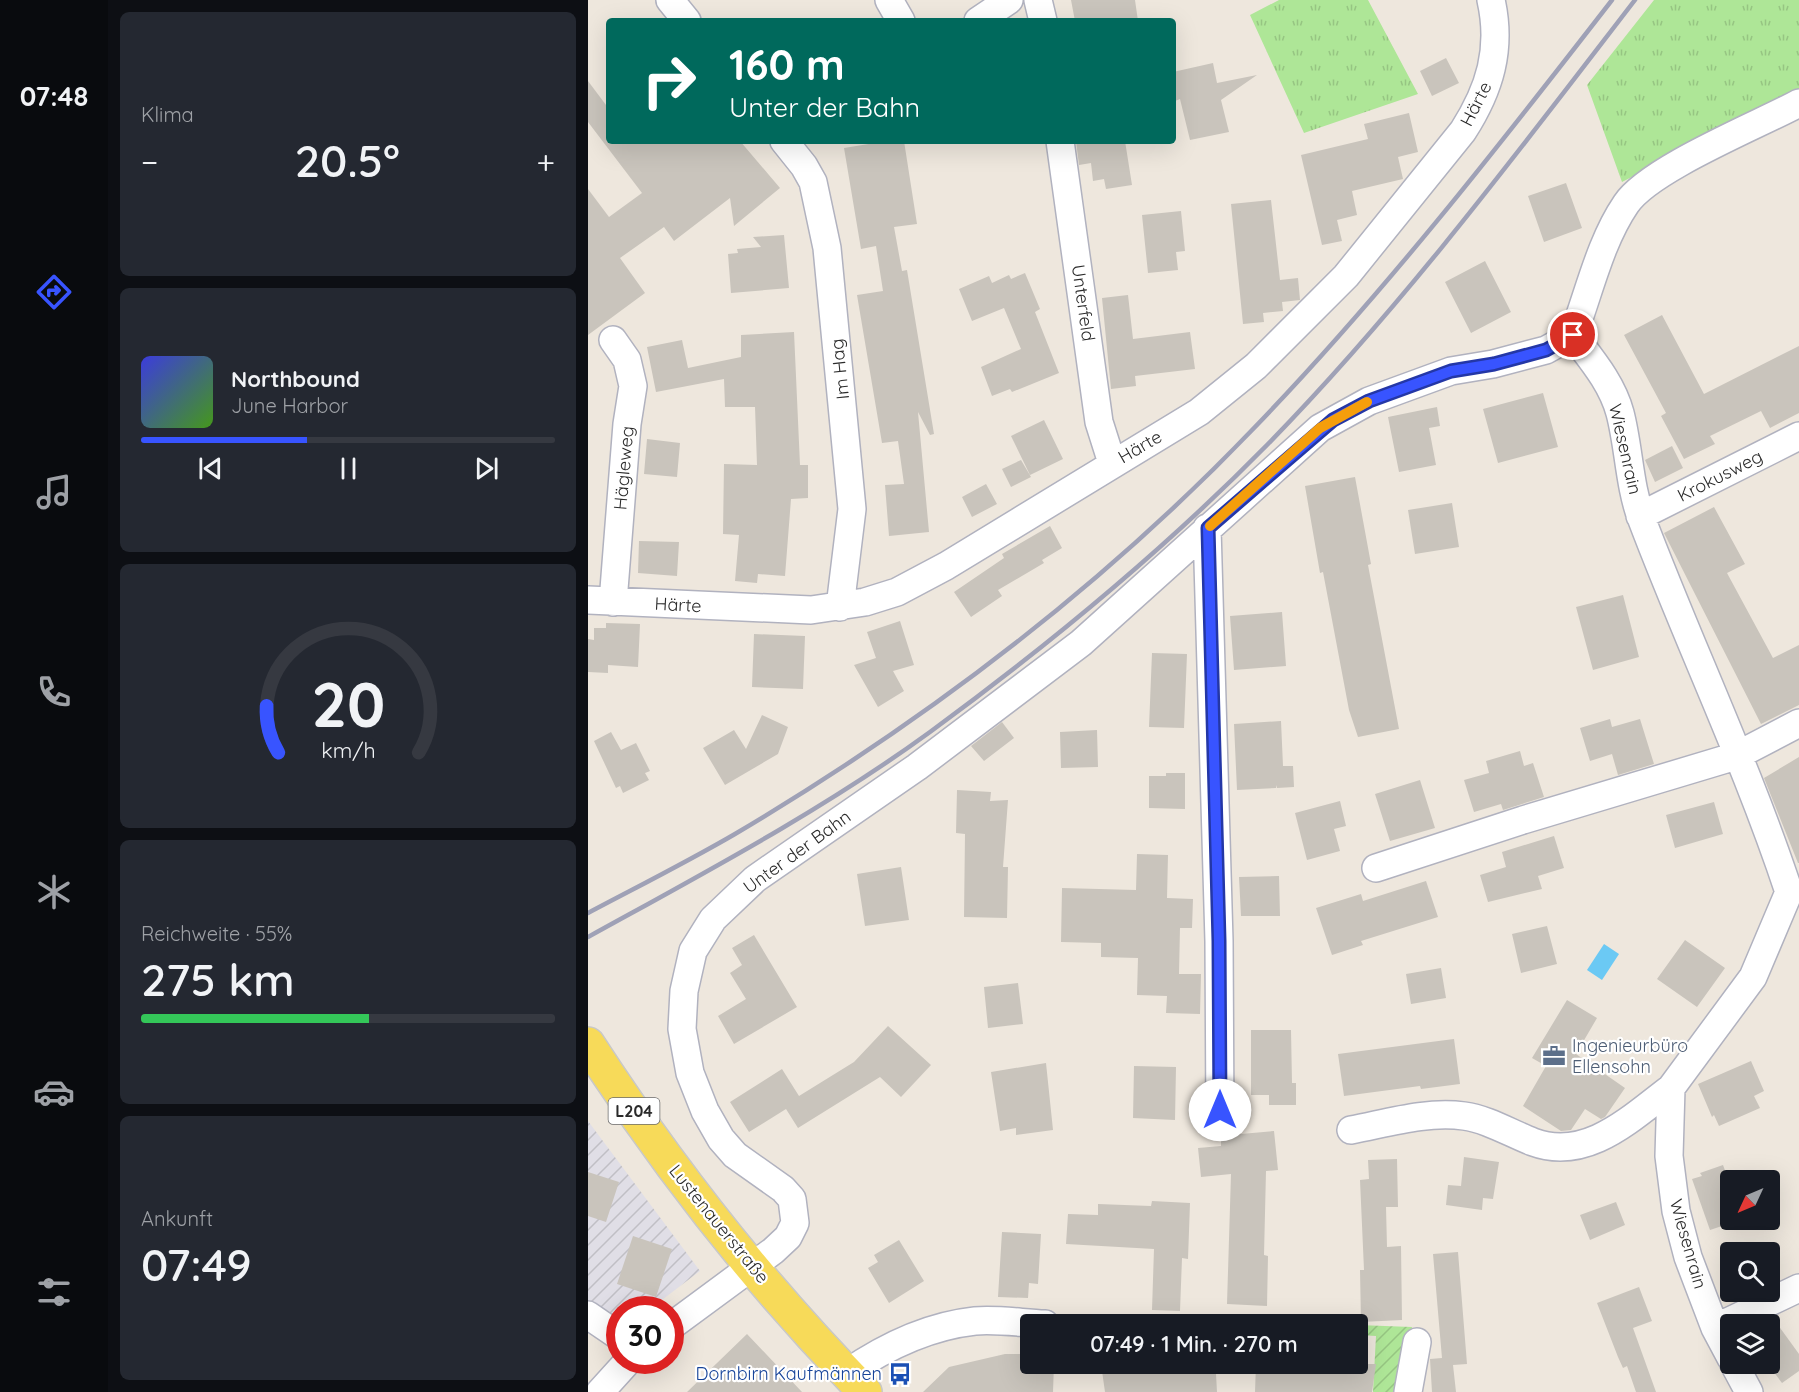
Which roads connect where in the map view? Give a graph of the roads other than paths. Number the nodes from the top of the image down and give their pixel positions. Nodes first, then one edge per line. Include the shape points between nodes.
1 (670, 0) edge
2 (889, 0) edge
3 (1009, 0) edge
4 (1038, 0) edge
5 (1491, 0) edge
6 (685, 18) edge
7 (899, 18) edge
8 (982, 18) edge
9 (1042, 18) edge
10 (1799, 103) edge
11 (786, 144) edge
12 (1060, 144) edge
13 (1573, 335) junction
14 (614, 340) dead end
15 (1799, 436) edge
16 (1112, 463) junction
17 (1640, 516) junction
18 (1208, 528) junction
19 (601, 601) edge
20 (840, 607) junction
21 (1799, 723) edge
22 (1736, 756) junction
23 (1376, 868) dead end
24 (1794, 904) edge
25 (588, 1044) edge
26 (1671, 1088) junction
27 (1220, 1123) dead end
28 (1350, 1130) dead end
29 (751, 1267) junction
30 (1799, 1288) edge
31 (588, 1315) edge
32 (684, 1317) edge
33 (1020, 1323) edge
34 (606, 1327) edge
35 (1715, 1328) junction
36 (1720, 1337) edge
37 (1417, 1342) dead end
38 (616, 1374) edge
39 (1739, 1374) edge
40 (856, 1383) edge
41 (600, 1392) edge
42 (1408, 1392) edge
43 (1749, 1392) edge

1 - 6 street
2 - 7 street
3 - 8 street
4 - 9 street
5 - 16 street, Härte via 1496,51 1480,105 1346,276 1290,334 1222,394
10 - 13 street via 1656,176 1627,202 1612,228
11 - 20 street, Im Hag via 813,182 828,259 852,509
12 - 16 street, Unterfeld via 1099,422
13 - 17 street, Wiesenrain via 1600,371 1619,410
13 - 18 street, Unter der Bahn via 1546,350 1451,371 1369,401 1333,420
14 - 19 street, Hägleweg via 627,360 633,386
15 - 17 street, Krokusweg
16 - 20 street, Härte via 897,592
17 - 22 street, Wiesenrain
18 - 27 street
18 - 29 street, Unter der Bahn via 1081,643 917,767 755,879 713,919 693,951 684,991 682,1029 696,1089 721,1139 735,1155 783,1189 792,1199 794,1209 795,1223 788,1237
19 - 20 street, Härte via 811,610
21 - 22 street
22 - 23 street
22 - 24 street, Wiesenrain via 1766,823
24 - 26 street, Wiesenrain via 1752,977
25 - 29 main road, Lustenauerstraße / L204 via 679,1177
26 - 28 street, Wiesenrain via 1609,1133 1569,1148 1536,1143 1474,1118 1438,1113
26 - 35 street, Wiesenrain via 1669,1156 1676,1211 1688,1257
29 - 32 street, Unter der Bahn
29 - 40 main road, Lustenauerstraße / L204
30 - 35 street
31 - 34 street
33 - 40 street via 976,1321 943,1327 874,1355
35 - 36 street, Wiesenrain
37 - 42 street
38 - 41 street
39 - 43 street

